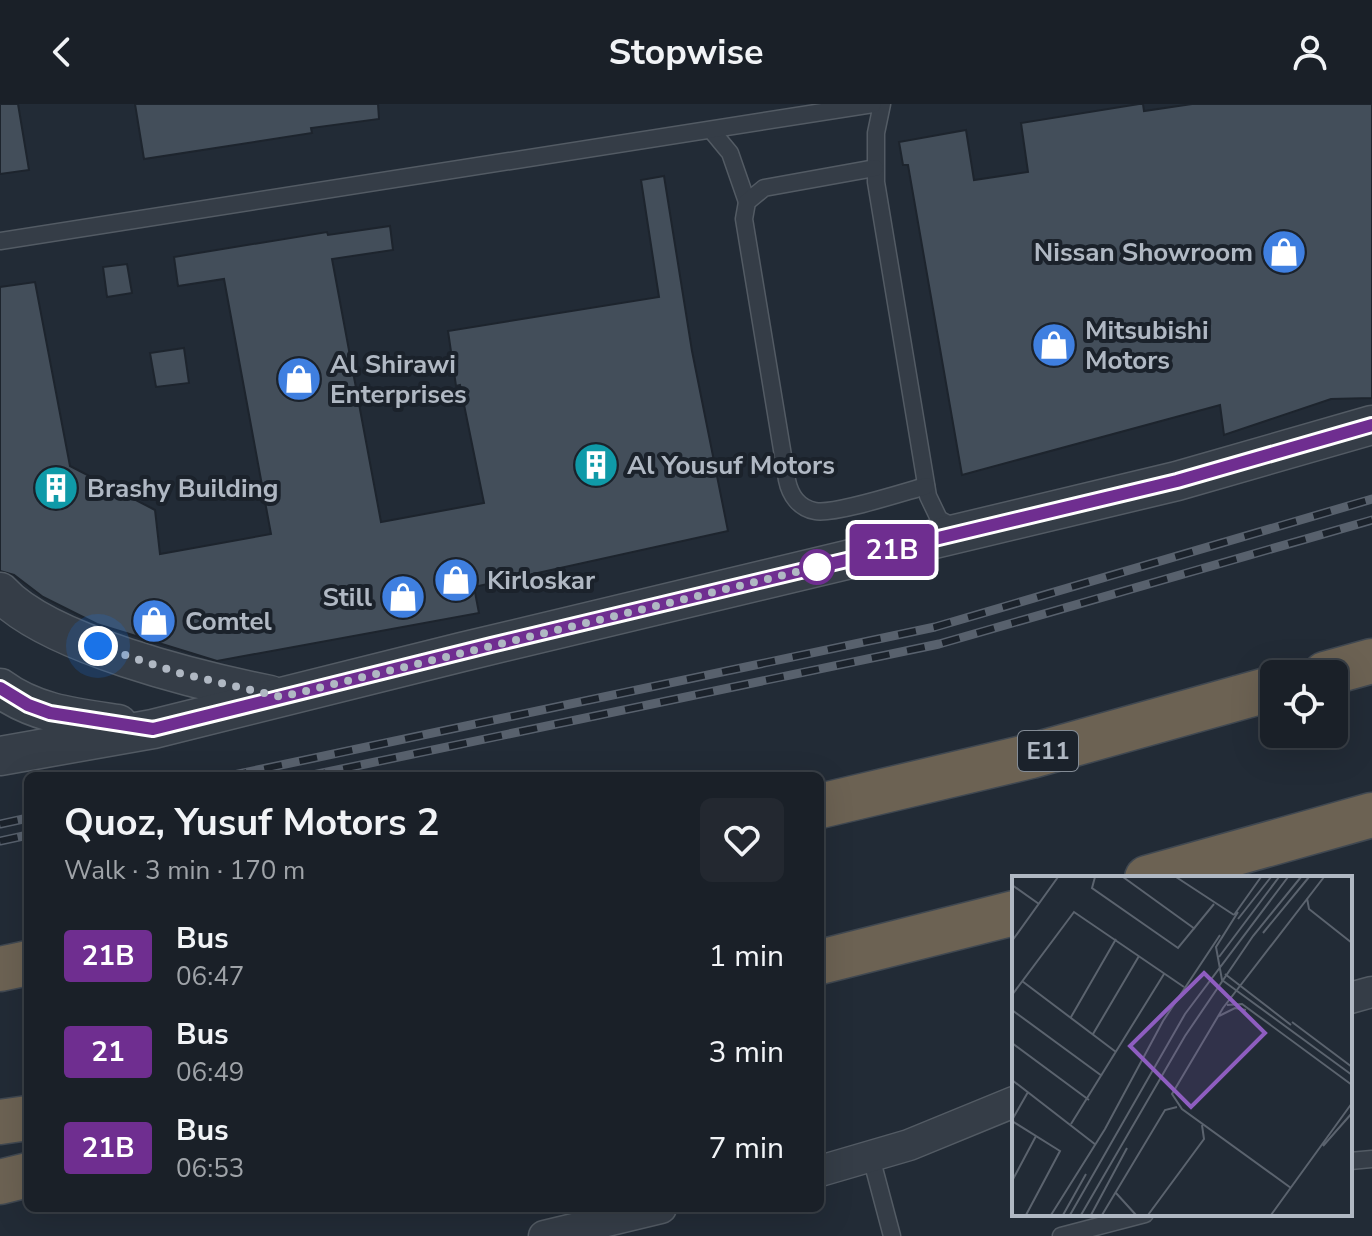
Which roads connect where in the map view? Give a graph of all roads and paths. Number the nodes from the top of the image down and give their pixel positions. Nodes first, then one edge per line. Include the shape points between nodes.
1 (873, 104) edge
2 (882, 104) edge
3 (711, 130) junction
4 (875, 168) junction
5 (747, 202) junction
6 (0, 241) edge
7 (1372, 425) edge
8 (926, 486) junction
9 (965, 533) junction
10 (0, 592) edge
11 (1372, 661) edge
12 (1348, 668) edge
13 (0, 688) edge
14 (1260, 692) edge
15 (281, 697) junction
16 (153, 729) junction
17 (0, 756) edge
18 (824, 805) edge
19 (1372, 815) edge
20 (1154, 876) edge
21 (1012, 914) edge
22 (824, 961) edge
23 (24, 964) edge
24 (0, 969) edge
25 (1372, 992) edge
26 (1352, 997) edge
27 (1012, 1103) edge
28 (24, 1119) edge
29 (0, 1122) edge
30 (871, 1157) junction
31 (1372, 1159) edge
32 (1352, 1161) edge
33 (824, 1170) edge
34 (24, 1176) edge
35 (0, 1182) edge
36 (1137, 1216) edge
37 (633, 1221) edge
38 (544, 1236) edge
39 (892, 1236) edge
40 (1061, 1236) edge

1 - 3 lane
2 - 4 lane
3 - 5 lane via 734,161
3 - 6 lane
4 - 5 lane via 764,188
4 - 8 lane
5 - 8 lane via 744,219 789,489 800,504 825,512
7 - 9 street via 1220,470
8 - 9 lane via 939,519
9 - 15 street
10 - 15 street via 34,620 74,637 179,673
11 - 12 highway
13 - 16 street via 50,713
14 - 18 highway, E11 via 1031,756
15 - 16 street
16 - 17 street
19 - 20 highway
21 - 22 highway
23 - 24 highway
25 - 26 street
27 - 30 street
28 - 29 highway
30 - 33 street
30 - 39 lane
31 - 32 lane
34 - 35 highway
36 - 40 lane
37 - 38 street

